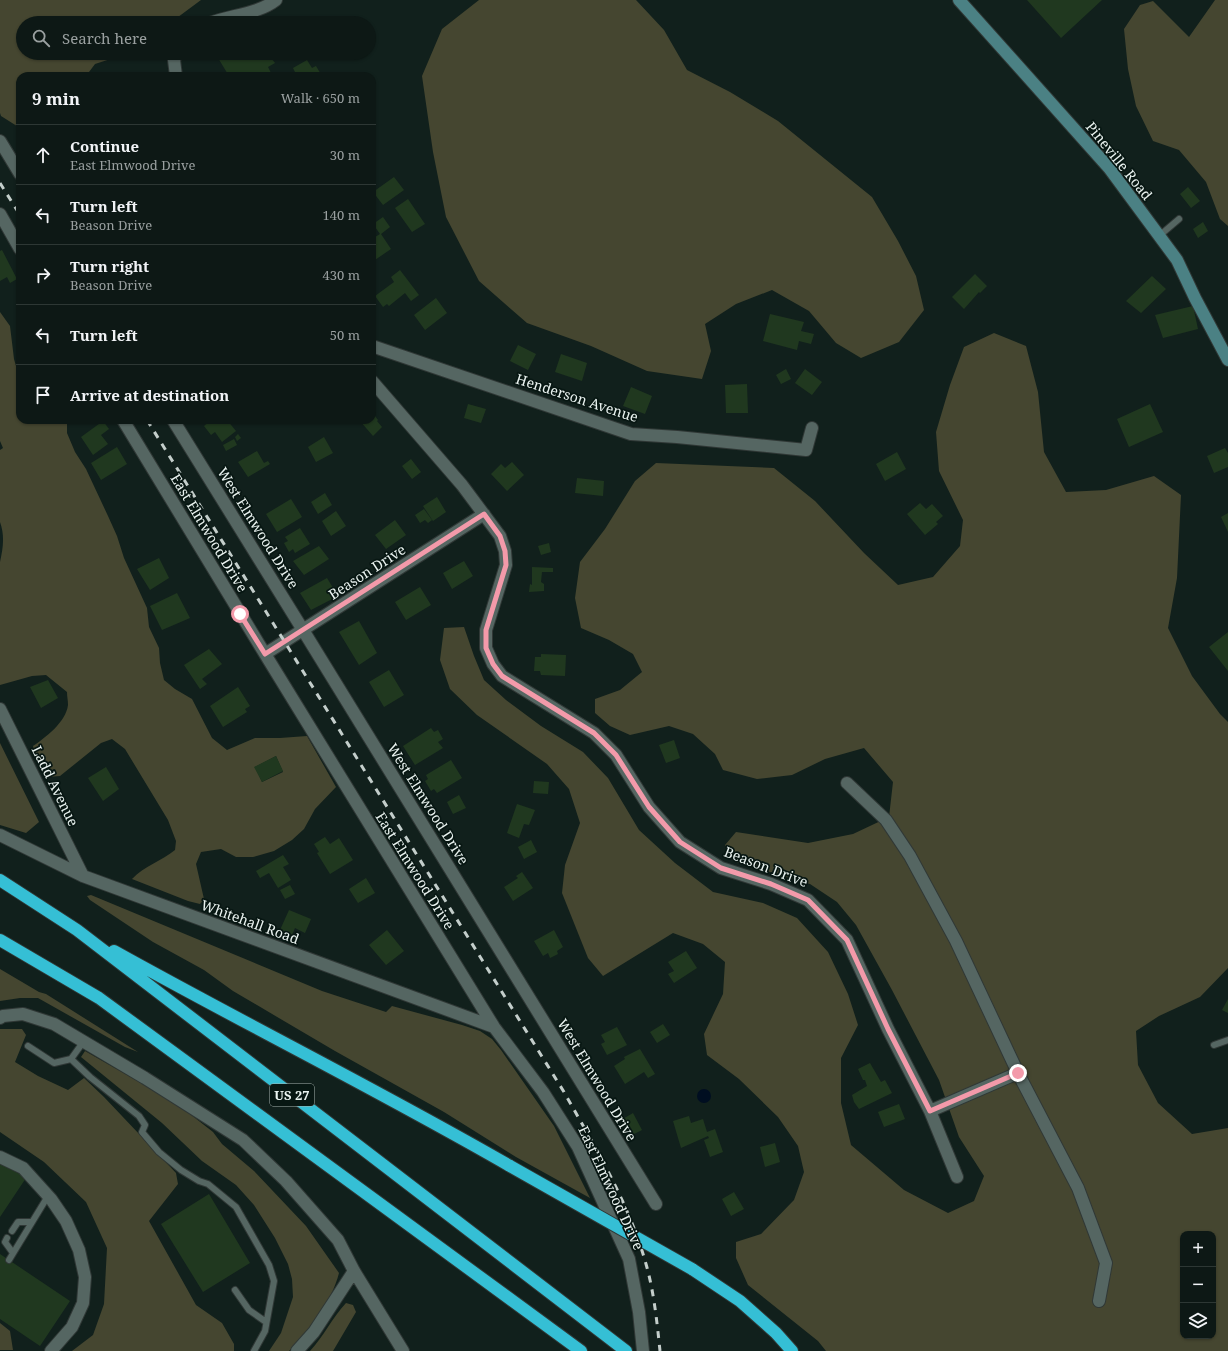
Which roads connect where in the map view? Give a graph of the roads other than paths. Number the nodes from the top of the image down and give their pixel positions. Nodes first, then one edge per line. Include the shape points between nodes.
1 (276, 0) edge
2 (959, 0) edge
3 (234, 16) edge
4 (174, 60) edge
5 (176, 72) edge
6 (0, 141) edge
7 (16, 167) edge
8 (0, 214) edge
9 (1179, 219) dead end
10 (1159, 236) junction
11 (16, 242) edge
12 (376, 347) edge
13 (1228, 360) edge
14 (376, 386) edge
15 (125, 424) edge
16 (175, 424) edge
17 (812, 428) dead end
18 (484, 514) junction
19 (304, 630) junction
20 (265, 654) junction
21 (0, 709) edge
22 (847, 783) dead end
23 (0, 835) edge
24 (83, 876) junction
25 (0, 880) edge
26 (76, 930) junction
27 (0, 940) edge
28 (0, 1018) edge
29 (494, 1027) junction
30 (1228, 1040) edge
31 (84, 1041) junction
32 (1214, 1045) dead end
33 (28, 1046) dead end
34 (71, 1059) junction
35 (1018, 1073) junction
36 (930, 1111) junction
37 (0, 1158) edge
38 (957, 1177) dead end
39 (48, 1196) junction
40 (656, 1204) dead end
41 (32, 1222) junction
42 (12, 1231) dead end
43 (8, 1238) dead end
44 (14, 1252) junction
45 (9, 1260) dead end
46 (354, 1271) junction
47 (235, 1290) dead end
48 (1099, 1301) dead end
49 (266, 1322) junction
50 (577, 1348) edge
51 (51, 1351) edge
52 (254, 1351) edge
53 (297, 1351) edge
54 (403, 1351) edge
55 (626, 1351) edge
56 (643, 1351) edge
57 (792, 1351) edge

1 - 3 street via 258,9
2 - 10 main road, Pineville Road via 1109,168
4 - 5 street
6 - 7 street
8 - 11 street
9 - 10 lane
10 - 13 main road, Pineville Road via 1177,260
12 - 17 street, Henderson Avenue via 631,434 806,450
14 - 18 street, Beason Drive
15 - 20 street, East Elmwood Drive
16 - 19 street, West Elmwood Drive
18 - 19 street, Beason Drive
18 - 36 street, Beason Drive via 500,536 506,565 486,630 486,648 493,664 502,676 594,733 616,755 649,807 680,842 721,868 771,884 808,900 847,940
19 - 20 street, Beason Drive
19 - 40 street, West Elmwood Drive
20 - 29 street, East Elmwood Drive
21 - 24 street, Ladd Avenue
22 - 35 street via 886,820 910,856 956,941
23 - 24 street, Whitehall Road
24 - 29 street, Whitehall Road
25 - 26 highway, US 27
26 - 55 highway, US 27
26 - 57 highway, bridge via 450,1131 692,1270 740,1301
27 - 50 highway, US 27 via 99,998
28 - 31 street via 23,1014 54,1024
29 - 56 street, East Elmwood Drive via 543,1092 578,1147 629,1259
30 - 32 lane
31 - 34 lane
31 - 46 street via 243,1140 286,1181 338,1240
33 - 34 lane via 54,1062
34 - 49 lane via 139,1116 144,1125 142,1132 160,1152 181,1170 208,1184 236,1207 274,1281
35 - 36 street
35 - 48 street via 1078,1188 1106,1263
36 - 38 street, Beason Drive
37 - 39 street via 23,1168
39 - 41 lane
39 - 51 street via 66,1221 79,1250 85,1277 83,1303 72,1327
41 - 42 lane via 18,1222
41 - 44 lane
43 - 44 lane via 5,1242
44 - 45 lane
46 - 53 street via 314,1332
46 - 54 street
47 - 49 lane via 249,1310
49 - 52 lane via 265,1331

